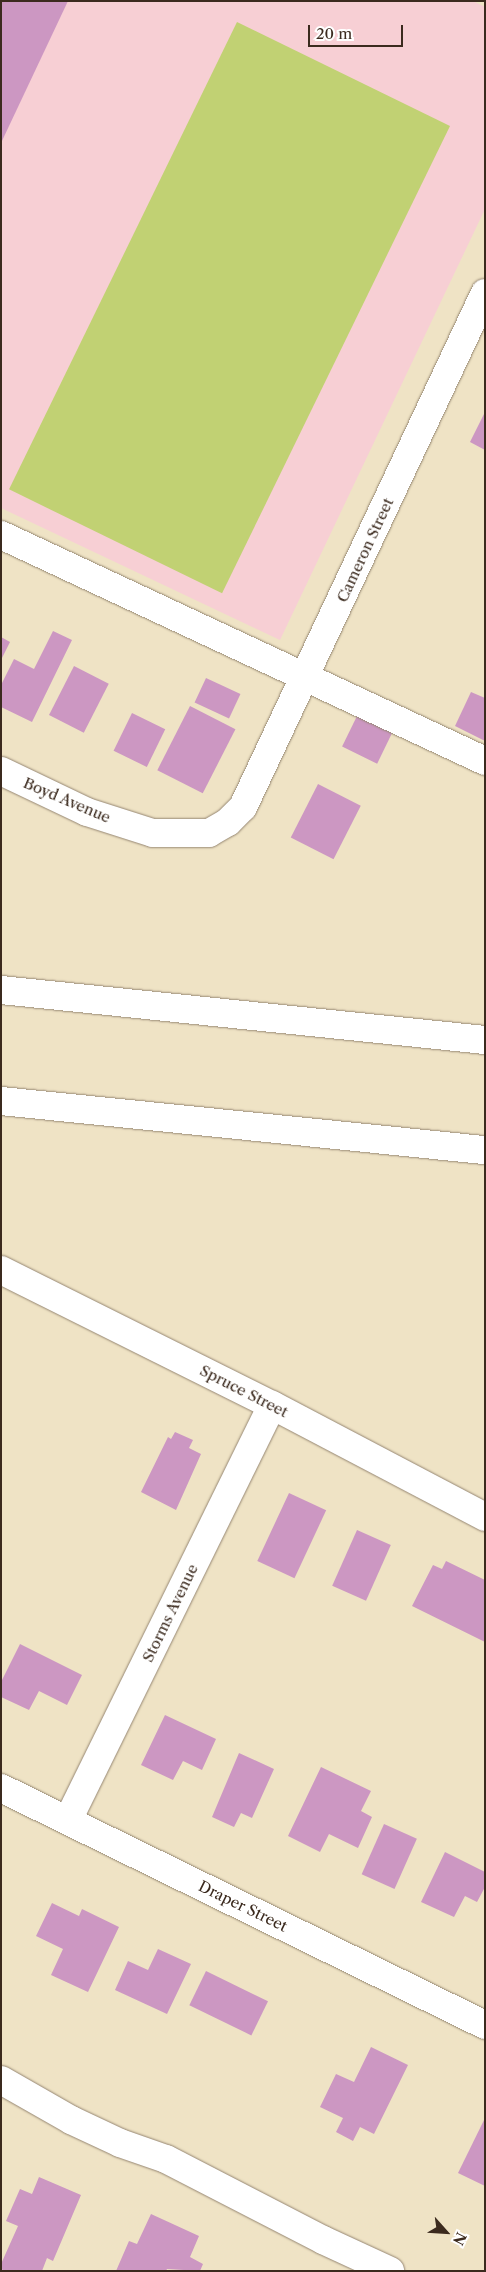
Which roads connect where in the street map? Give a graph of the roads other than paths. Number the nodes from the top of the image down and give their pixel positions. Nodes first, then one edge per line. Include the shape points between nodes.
1 (485, 293) edge
2 (1, 535) edge
3 (305, 677) junction
4 (485, 761) edge
5 (1, 771) edge
6 (243, 807) joint
7 (1, 990) edge
8 (485, 1040) edge
9 (1, 1102) edge
10 (485, 1150) edge
11 (1, 1270) edge
12 (272, 1405) junction
13 (485, 1517) edge
14 (1, 1788) edge
15 (68, 1820) junction
16 (485, 2025) edge
17 (1, 2080) edge
18 (390, 2271) edge

1 - 3 main road, Cameron Street
2 - 3 main road
3 - 4 main road
3 - 6 main road, Cameron Street
5 - 6 main road, Boyd Avenue via 87,812 153,833 209,833 228,822
7 - 8 main road
9 - 10 main road
11 - 12 main road, Spruce Street
12 - 13 main road, Spruce Street
12 - 15 main road, Storms Avenue
14 - 15 main road, Draper Street
15 - 16 main road, Draper Street
17 - 18 main road via 71,2120 120,2143 166,2159

